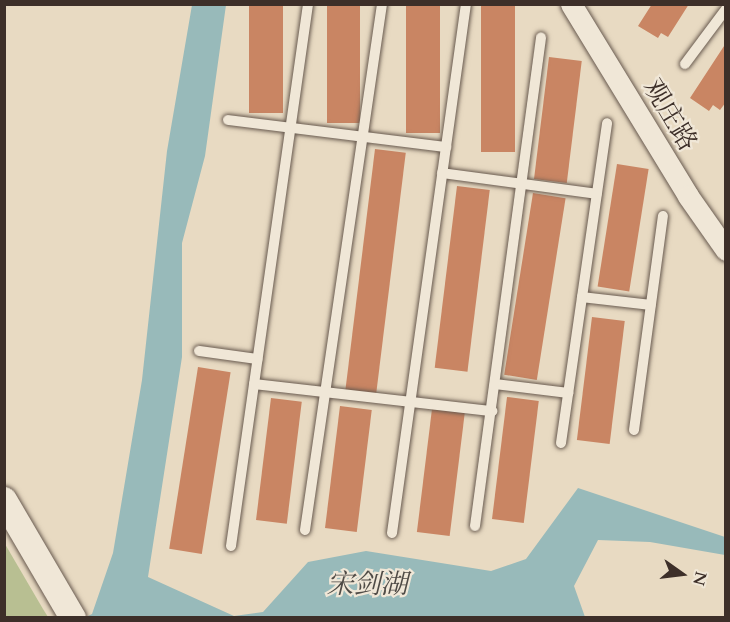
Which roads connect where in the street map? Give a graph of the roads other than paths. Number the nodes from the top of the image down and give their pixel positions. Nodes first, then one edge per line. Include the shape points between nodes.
1 (308, 4) edge
2 (382, 4) edge
3 (466, 4) edge
4 (571, 4) edge
5 (726, 9) edge
6 (541, 37) dead end
7 (685, 64) dead end
8 (228, 120) dead end
9 (607, 123) dead end
10 (290, 128) junction
11 (362, 137) junction
12 (446, 147) junction
13 (442, 173) junction
14 (522, 184) junction
15 (597, 194) junction
16 (663, 216) dead end
17 (726, 250) edge
18 (582, 297) junction
19 (651, 305) junction
20 (199, 351) dead end
21 (258, 359) junction
22 (254, 384) junction
23 (495, 384) junction
24 (325, 392) junction
25 (568, 393) junction
26 (410, 402) junction
27 (492, 411) junction
28 (634, 430) dead end
29 (561, 443) dead end
30 (4, 500) edge
31 (475, 526) dead end
32 (305, 530) dead end
33 (392, 533) dead end
34 (231, 546) dead end
35 (71, 614) edge

1 - 10 lane
2 - 11 lane
3 - 12 lane
4 - 17 street, 观庄路 via 688,196
5 - 7 lane
6 - 14 lane
8 - 10 lane
9 - 15 lane
10 - 11 lane
10 - 21 lane
11 - 12 lane
11 - 24 lane
12 - 13 lane
13 - 14 lane
13 - 26 lane
14 - 15 lane
14 - 23 lane
15 - 18 lane
16 - 19 lane
18 - 19 lane
18 - 25 lane
19 - 28 lane
20 - 21 lane
21 - 22 lane
22 - 24 lane
22 - 34 lane
23 - 25 lane
23 - 27 lane
24 - 26 lane
24 - 32 lane
25 - 29 lane
26 - 27 lane
26 - 33 lane
27 - 31 lane
30 - 35 street

